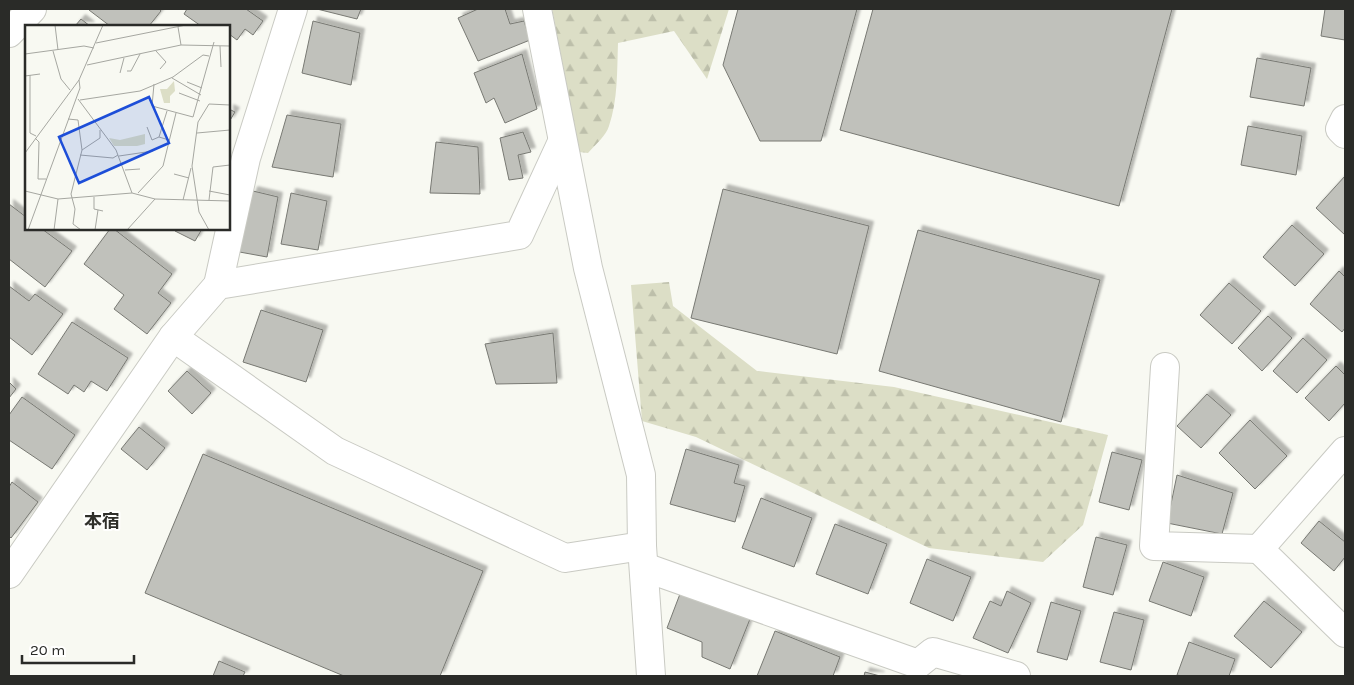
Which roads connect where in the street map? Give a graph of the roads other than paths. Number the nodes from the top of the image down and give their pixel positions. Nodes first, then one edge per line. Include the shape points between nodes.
1 (32, 9) edge
2 (293, 9) edge
3 (537, 9) edge
4 (9, 33) edge
5 (1345, 119) edge
6 (1345, 134) edge
7 (562, 142) junction
8 (218, 285) junction
9 (173, 338) junction
10 (1165, 367) dead end
11 (1345, 451) edge
12 (1259, 549) junction
13 (643, 556) junction
14 (9, 574) edge
15 (1345, 633) edge
16 (650, 676) edge
17 (1016, 676) edge

1 - 4 street
2 - 8 street via 246,158
3 - 7 street
5 - 6 street via 1340,129
7 - 8 street via 519,235
7 - 13 street via 588,268 641,475
8 - 9 street
9 - 13 street via 335,451 565,558
9 - 14 street
10 - 12 street via 1154,546
11 - 12 street
12 - 15 street
13 - 16 street
13 - 17 street via 918,664 933,652

